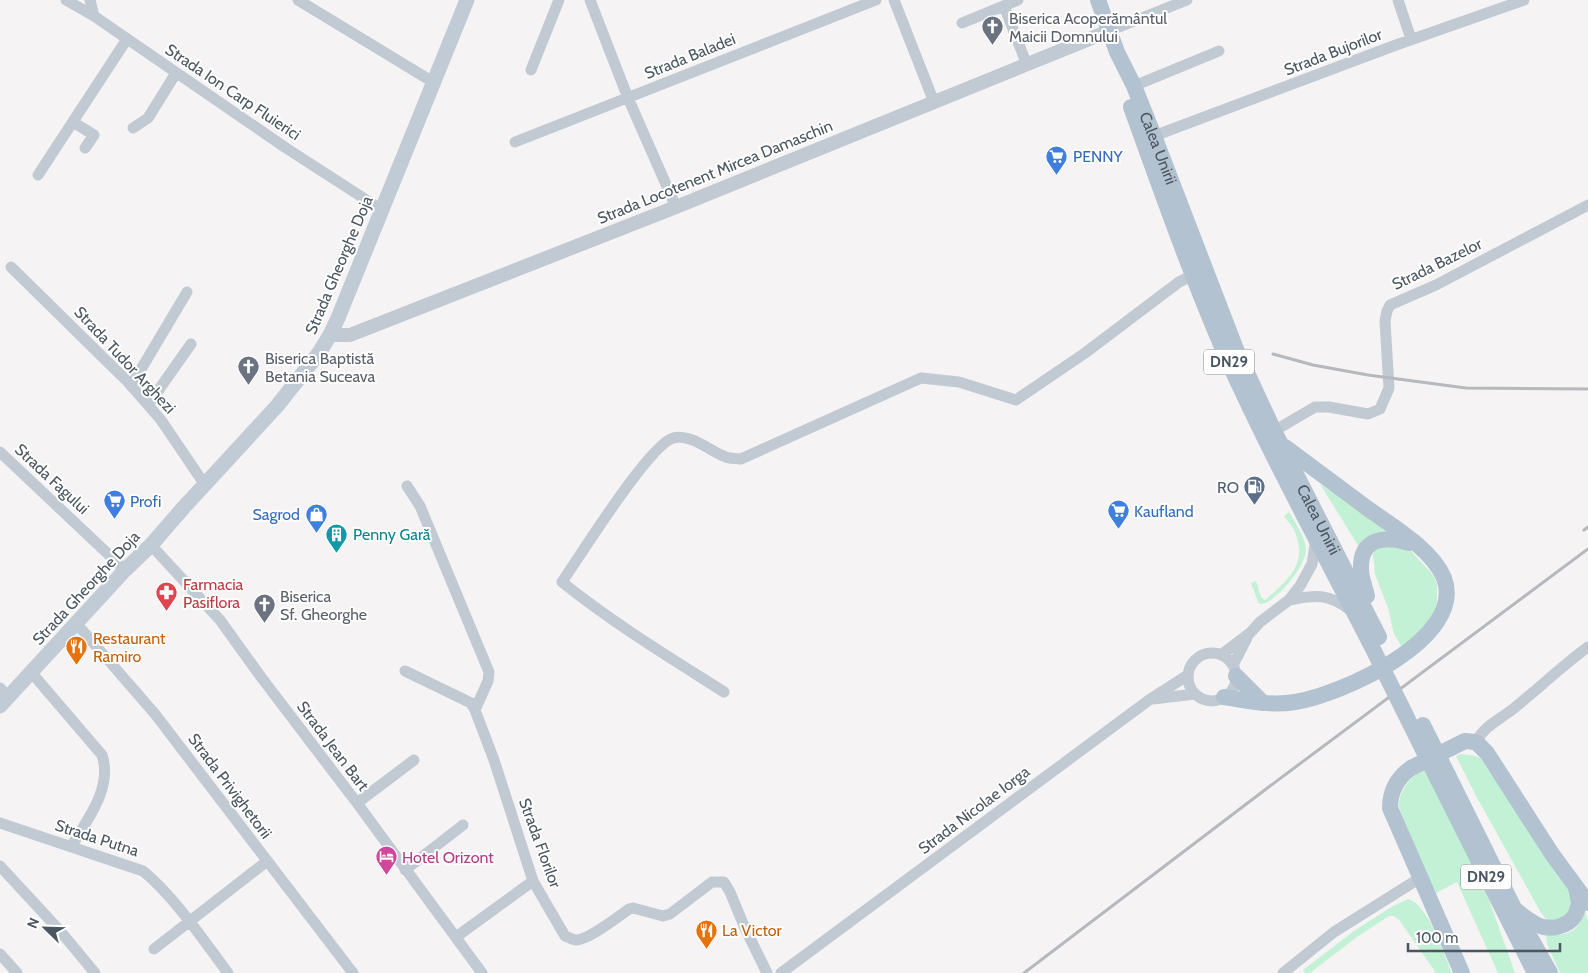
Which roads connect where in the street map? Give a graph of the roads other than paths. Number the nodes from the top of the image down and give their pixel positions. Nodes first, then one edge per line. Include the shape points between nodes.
1 (66, 0) edge
2 (90, 0) edge
3 (298, 0) edge
4 (559, 0) edge
5 (590, 0) edge
6 (876, 0) edge
7 (894, 0) edge
8 (1018, 0) edge
9 (1098, 0) edge
10 (1187, 0) edge
11 (1398, 0) edge
12 (1524, 0) edge
13 (462, 2) edge
14 (1004, 6) junction
15 (94, 16) junction
16 (962, 23) dead end
17 (1109, 31) junction
18 (127, 39) junction
19 (1411, 39) junction
20 (1219, 51) dead end
21 (1117, 52) junction
22 (1027, 65) junction
23 (531, 70) dead end
24 (176, 72) junction
25 (433, 82) junction
26 (1134, 86) junction
27 (628, 98) junction
28 (934, 102) junction
29 (73, 122) junction
30 (133, 128) dead end
31 (1154, 136) junction
32 (515, 142) dead end
33 (85, 148) dead end
34 (38, 174) dead end
35 (1588, 205) edge
36 (676, 207) junction
37 (382, 210) junction
38 (11, 267) dead end
39 (1198, 272) junction
40 (187, 292) dead end
41 (330, 335) junction
42 (191, 344) dead end
43 (131, 386) junction
44 (148, 405) junction
45 (1278, 438) junction
46 (0, 452) edge
47 (205, 485) junction
48 (407, 486) dead end
49 (1316, 539) junction
50 (151, 545) junction
51 (1418, 546) junction
52 (125, 570) junction
53 (1289, 600) junction
54 (1361, 613) junction
55 (76, 623) junction
56 (1250, 633) junction
57 (1588, 647) edge
58 (1221, 655) junction
59 (404, 671) dead end
60 (1234, 671) junction
61 (31, 672) junction
62 (1188, 675) junction
63 (724, 692) dead end
64 (1195, 694) junction
65 (3, 697) edge
66 (1224, 698) junction
67 (1149, 700) junction
68 (1263, 704) junction
69 (475, 710) junction
70 (1476, 742) junction
71 (414, 760) dead end
72 (1443, 777) junction
73 (357, 803) junction
74 (0, 823) edge
75 (463, 825) dead end
76 (71, 847) junction
77 (266, 862) junction
78 (1, 870) edge
79 (405, 870) junction
80 (1420, 878) junction
81 (533, 882) junction
82 (1576, 887) junction
83 (1588, 903) edge
84 (1515, 910) junction
85 (189, 921) junction
86 (456, 937) junction
87 (1519, 944) junction
88 (154, 949) dead end
89 (0, 954) edge
90 (16, 973) edge
91 (95, 973) edge
92 (228, 973) edge
93 (353, 973) edge
94 (482, 973) edge
95 (767, 973) edge
96 (781, 973) edge
97 (1283, 973) edge
98 (1462, 973) edge
99 (1525, 973) edge
100 (1535, 973) edge
101 (1550, 973) edge

1 - 15 street, Strada Ion Carp Fluierici
2 - 15 street
3 - 25 street
4 - 23 street
5 - 27 street
6 - 27 street, Strada Baladei
7 - 28 street
8 - 14 street
9 - 17 main road, Calea Unirii / DN29
10 - 17 street
11 - 19 street
12 - 19 street, Strada Bujorilor
13 - 25 main road, Strada Gheorghe Doja
14 - 16 street
14 - 22 street
15 - 18 street, Strada Ion Carp Fluierici
17 - 21 main road, Calea Unirii / DN29
17 - 22 street, Strada Locotenent Mircea Damaschin
18 - 24 street, Strada Ion Carp Fluierici
18 - 29 street
19 - 31 street, Strada Bujorilor
20 - 26 street
21 - 26 main road, Calea Unirii / DN29
21 - 39 main road, Calea Unirii / DN29 via 1123,83
22 - 28 street, Strada Locotenent Mircea Damaschin
24 - 30 street via 148,118
24 - 37 street, Strada Ion Carp Fluierici
25 - 37 main road, Strada Gheorghe Doja
26 - 31 main road, Calea Unirii / DN29
27 - 32 street, Strada Baladei
27 - 36 street
28 - 36 street, Strada Locotenent Mircea Damaschin
29 - 33 street via 94,136
29 - 34 street
31 - 39 main road, Calea Unirii / DN29
35 - 45 street, Strada Bazelor via 1436,286 1390,305 1385,321 1389,388 1380,409 1368,414 1329,406 1315,408
36 - 41 street, Strada Locotenent Mircea Damaschin via 350,335
37 - 41 main road, Strada Gheorghe Doja
38 - 43 street, Strada Tudor Arghezi
39 - 45 main road, Calea Unirii / DN29
39 - 49 main road, Calea Unirii / DN29 via 1226,356
39 - 63 street via 1179,282 1016,400 959,382 922,378 741,458 726,458 694,440 674,437 664,443 632,478 562,582 584,600
40 - 43 street
41 - 47 main road, Strada Gheorghe Doja via 295,385
42 - 44 street
43 - 44 street, Strada Tudor Arghezi
44 - 47 street, Strada Tudor Arghezi
45 - 51 main road
45 - 54 main road, Calea Unirii / DN29
46 - 52 street, Strada Fagului
47 - 50 main road, Strada Gheorghe Doja
48 - 69 street via 420,506 489,672
49 - 53 street via 1312,564
49 - 54 main road, Calea Unirii / DN29
50 - 52 main road, Strada Gheorghe Doja
50 - 73 street, Strada Jean Bart via 220,620
51 - 54 main road via 1388,538 1379,539 1369,546 1363,554 1360,569 1368,598
51 - 68 main road via 1438,567 1446,591 1442,613 1430,633 1416,646 1356,682 1295,702
52 - 55 main road, Strada Gheorghe Doja
53 - 54 street via 1306,596 1326,597
53 - 56 street
54 - 72 main road, Calea Unirii / DN29, bridge
55 - 61 main road, Strada Gheorghe Doja
55 - 77 street, Strada Privighetorii via 155,714
56 - 58 street
56 - 60 street
57 - 70 street via 1491,724
58 - 60 street
58 - 62 street, Strada Nicolae Iorga via 1210,653 1198,657
59 - 69 street via 471,703
60 - 66 street via 1233,688
60 - 68 main road
61 - 65 main road, Strada Gheorghe Doja
61 - 76 street via 102,755 106,765 98,800
62 - 64 street
62 - 67 street, Strada Nicolae Iorga
64 - 66 street via 1212,701
64 - 67 street
66 - 68 main road
67 - 96 street, Strada Nicolae Iorga
69 - 81 street, Strada Florilor
70 - 80 main road via 1465,741 1411,768 1394,787 1390,808
70 - 82 main road
71 - 73 street
72 - 84 main road, Calea Unirii / DN29
72 - 87 main road, Calea Unirii / DN29
73 - 79 street, Strada Jean Bart
74 - 76 street, Strada Putna
75 - 79 street
76 - 85 street, Strada Putna via 143,871
77 - 85 street
77 - 93 street, Strada Privighetorii
78 - 91 street via 61,932
79 - 86 street, Strada Jean Bart
80 - 97 street via 1334,932
80 - 98 main road
81 - 86 street
81 - 95 street, Strada Florilor via 564,936 576,940 593,933 628,909 663,916 670,914 712,882 724,882
82 - 83 main road
82 - 84 main road via 1578,909 1568,923 1558,927 1537,925
84 - 101 main road, Calea Unirii / DN29
85 - 88 street
85 - 92 street, Strada Putna
86 - 94 street, Strada Jean Bart
87 - 99 main road
87 - 100 main road, Calea Unirii / DN29
89 - 90 street

